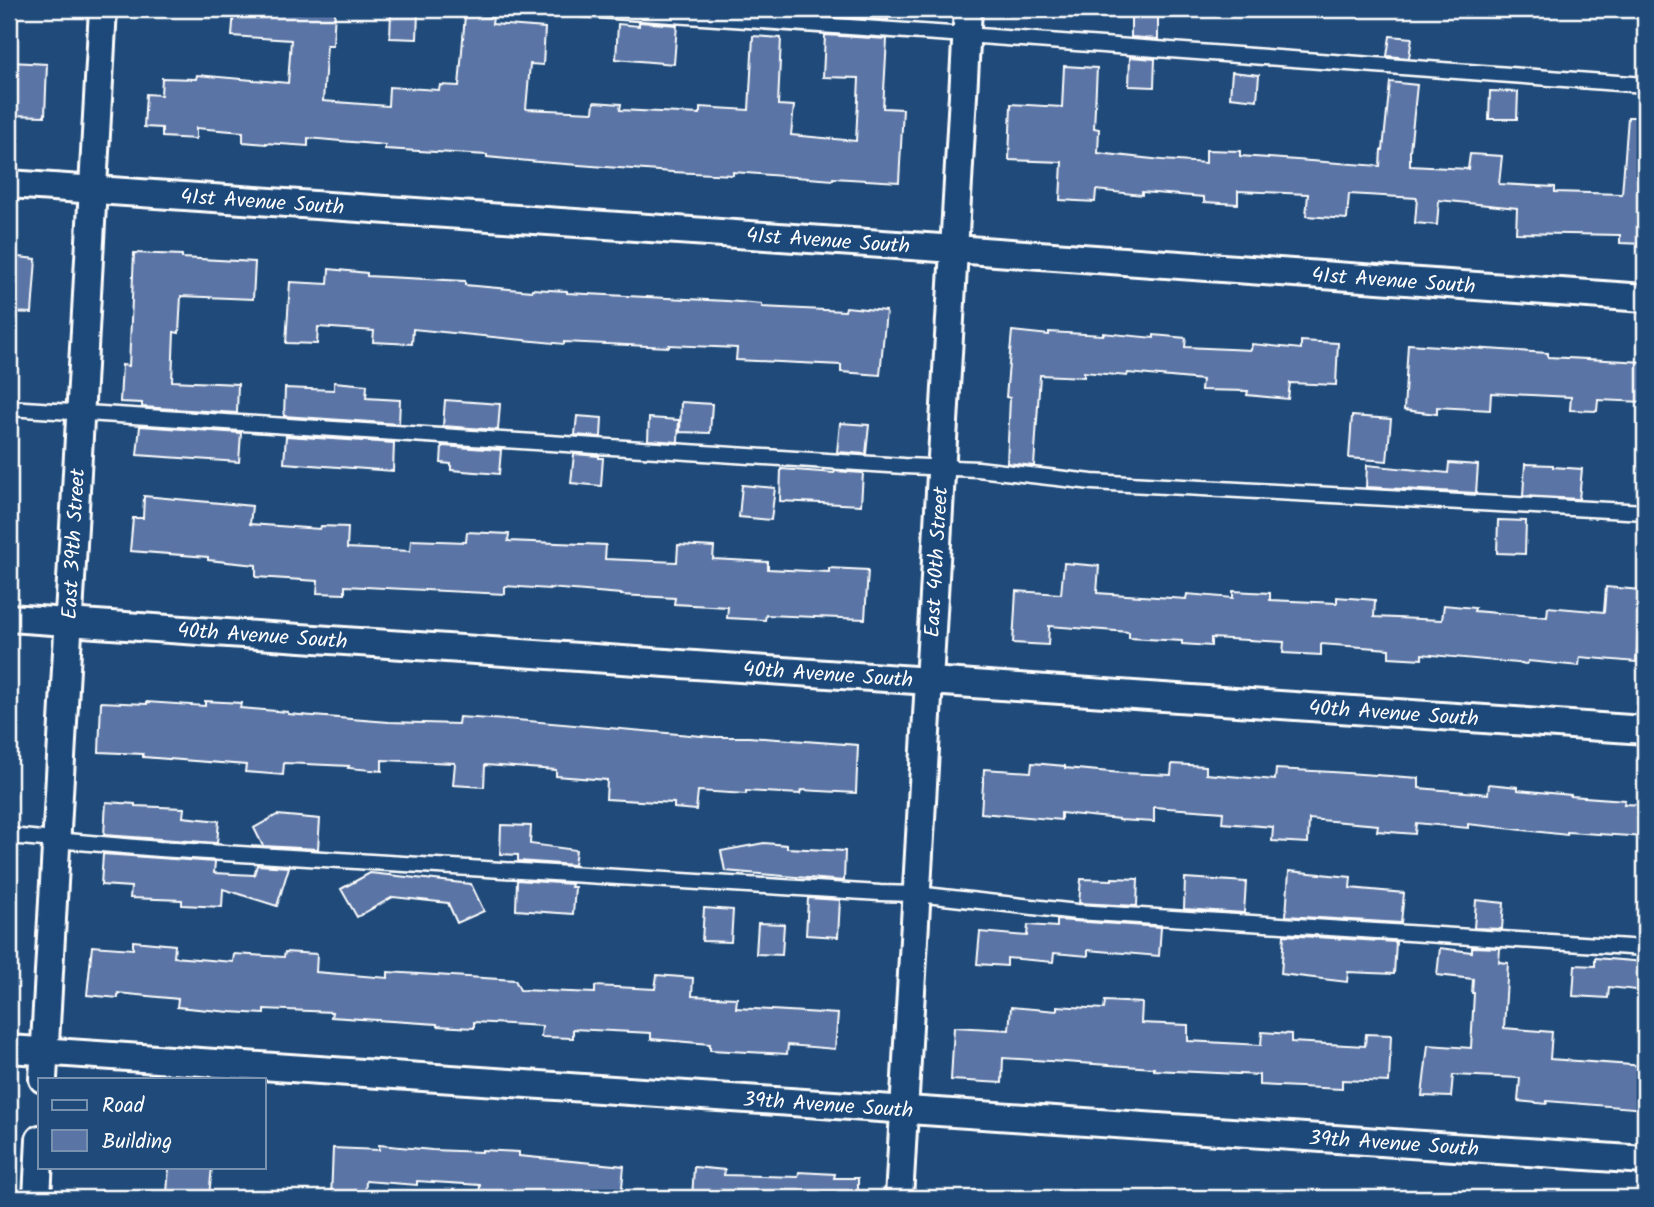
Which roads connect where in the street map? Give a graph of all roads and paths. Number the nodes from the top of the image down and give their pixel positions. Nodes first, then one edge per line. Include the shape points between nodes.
1 (103, 9) edge
2 (583, 9) edge
3 (967, 22) edge
4 (1645, 85) edge
5 (9, 184) edge
6 (92, 190) junction
7 (953, 249) junction
8 (1645, 298) edge
9 (9, 408) edge
10 (80, 414) junction
11 (941, 467) junction
12 (1645, 512) edge
13 (9, 618) edge
14 (70, 622) junction
15 (928, 681) junction
16 (1645, 730) edge
17 (9, 836) edge
18 (57, 839) junction
19 (917, 894) junction
20 (1645, 948) edge
21 (9, 1049) edge
22 (44, 1051) junction
23 (43, 1078) edge
24 (904, 1110) junction
25 (1645, 1160) edge
26 (39, 1168) edge
27 (37, 1198) edge
28 (899, 1198) edge

1 - 6 street, East 39th Street
2 - 3 lane
3 - 4 lane
3 - 7 street, East 40th Street
5 - 6 street, 41st Avenue South
6 - 7 street, 41st Avenue South
6 - 10 street, East 39th Street
7 - 8 street, 41st Avenue South
7 - 11 street, East 40th Street
9 - 10 lane
10 - 11 lane
10 - 14 street, East 39th Street
11 - 12 lane via 1092,482
11 - 15 street, East 40th Street
13 - 14 street, 40th Avenue South
14 - 15 street, 40th Avenue South
14 - 18 street, East 39th Street
15 - 16 street, 40th Avenue South
15 - 19 street, East 40th Street
17 - 18 lane
18 - 19 lane
18 - 22 street, East 39th Street
19 - 20 lane via 1077,912
19 - 24 street, East 40th Street
21 - 22 street, 39th Avenue South
22 - 23 street, East 39th Street
22 - 24 street, 39th Avenue South
24 - 25 street, 39th Avenue South
24 - 28 street, East 40th Street
26 - 27 street

